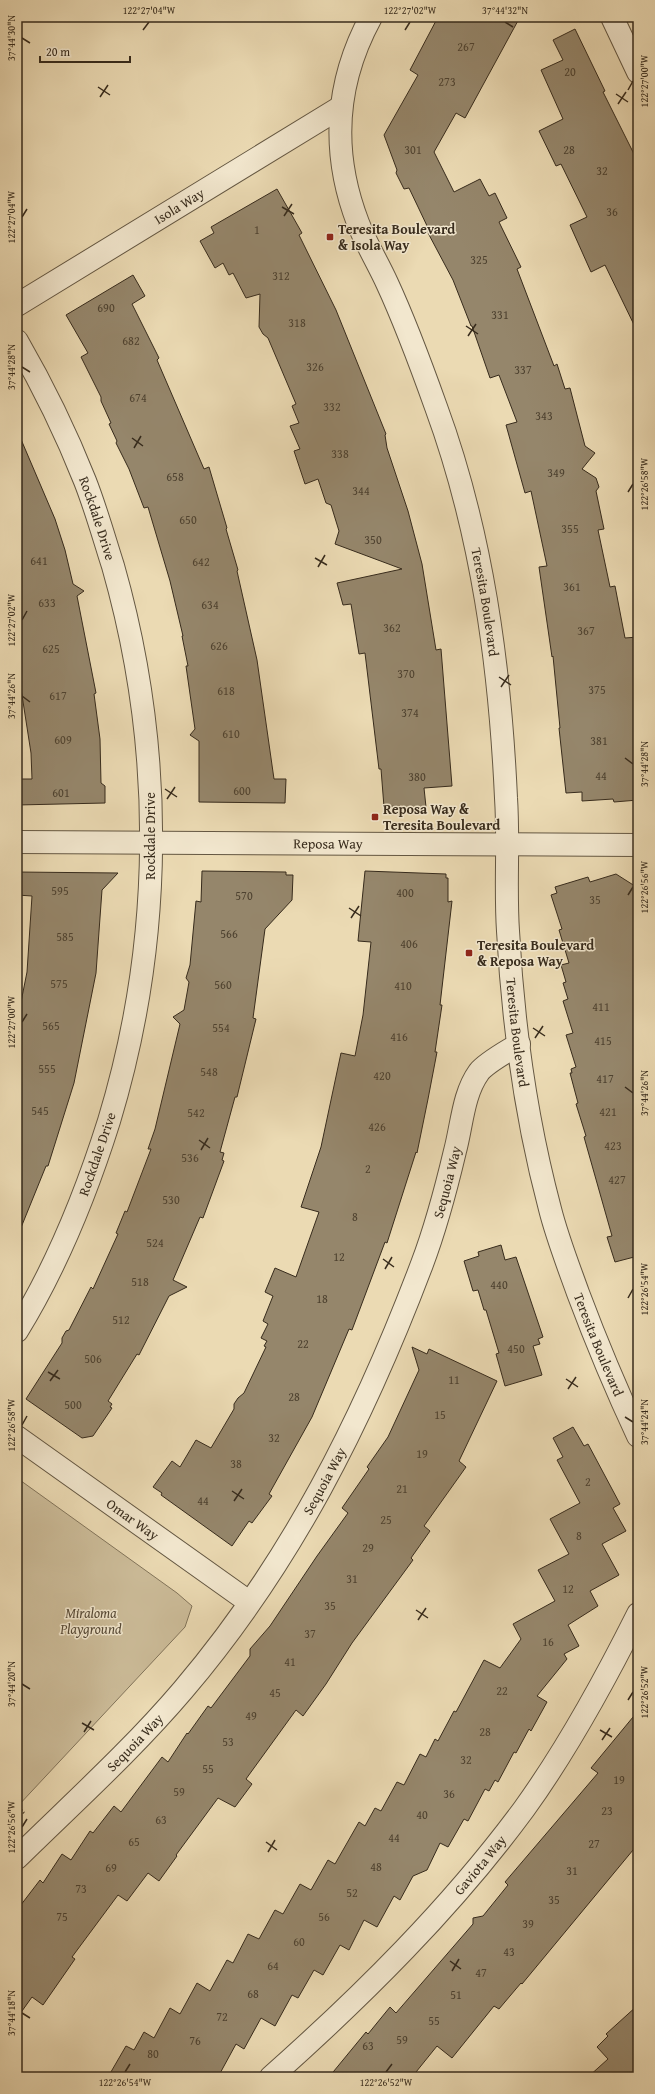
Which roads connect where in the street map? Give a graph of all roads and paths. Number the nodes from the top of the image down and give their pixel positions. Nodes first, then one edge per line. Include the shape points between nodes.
1 (371, 17) edge
2 (612, 17) edge
3 (638, 72) edge
4 (341, 106) junction
5 (17, 305) edge
6 (17, 341) edge
7 (17, 842) edge
8 (152, 843) junction
9 (506, 844) junction
10 (638, 845) edge
11 (519, 1044) junction
12 (17, 1331) edge
13 (638, 1436) edge
14 (17, 1437) edge
15 (249, 1602) junction
16 (638, 1614) edge
17 (17, 1721) edge
18 (17, 1749) edge
19 (17, 1858) edge
20 (271, 2077) edge

1 - 4 street, Teresita Boulevard via 349,67
2 - 3 street
4 - 5 street, Isola Way
4 - 9 street, Teresita Boulevard via 339,146 350,200 358,225 416,350 441,419 463,492 479,560 500,703 507,803
6 - 8 street, Rockdale Drive via 61,426 86,483 121,596 134,651 143,712 150,773
7 - 8 street, Reposa Way
8 - 9 street, Reposa Way
8 - 12 street, Rockdale Drive via 138,999 114,1103 98,1157 77,1211 31,1308
9 - 10 street, Reposa Way
9 - 11 street, Teresita Boulevard via 508,932
11 - 13 street, Teresita Boulevard via 535,1146 550,1212 595,1337
11 - 15 street, Sequoia Way via 480,1070 468,1091 436,1222 406,1308 340,1455 312,1506
14 - 15 street, Omar Way
15 - 19 street, Sequoia Way via 212,1653 144,1733
16 - 20 street, Gaviota Way via 585,1715 528,1803 499,1840 453,1897 399,1955
17 - 18 path via 20,1743

